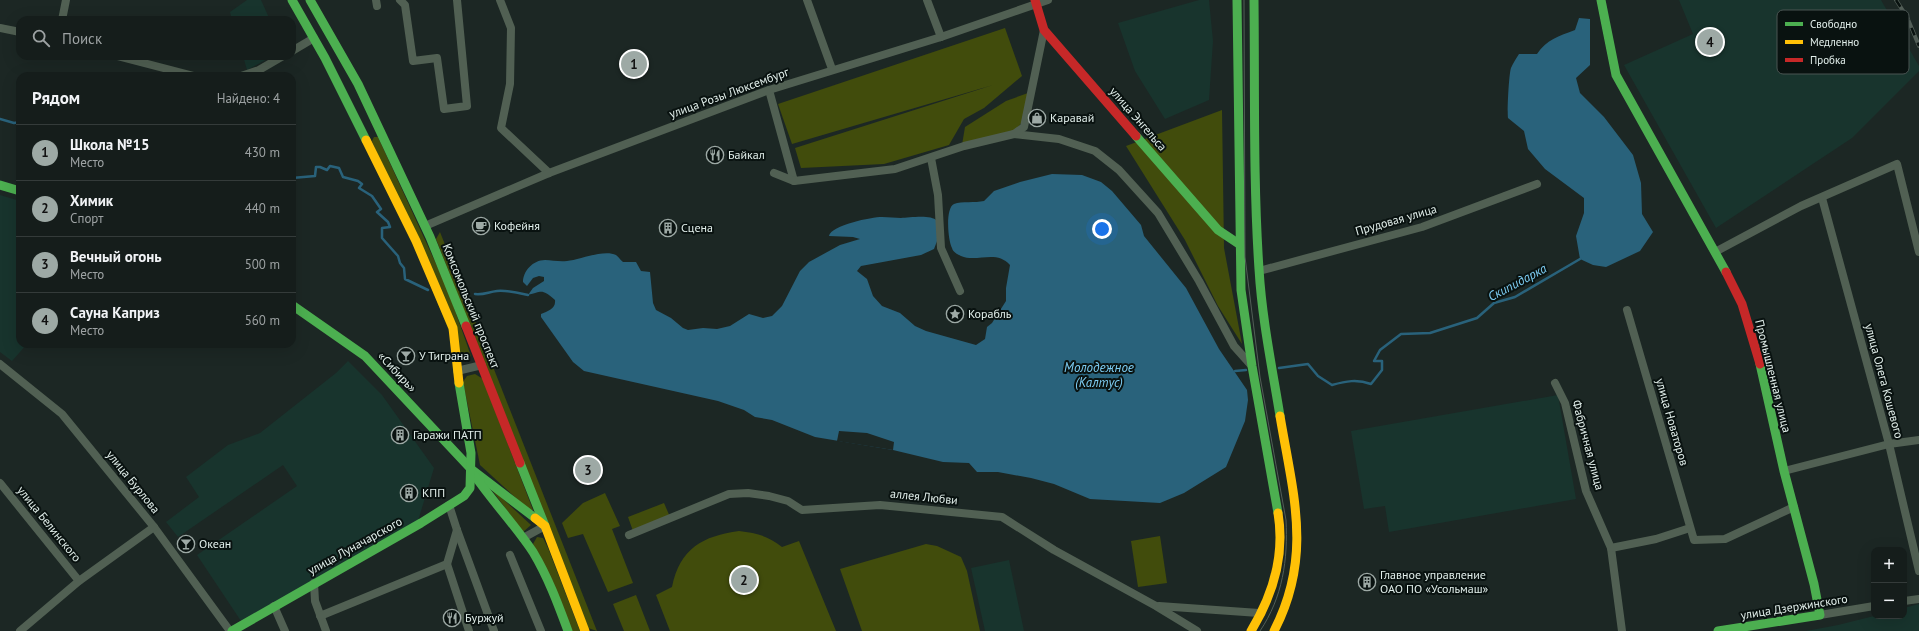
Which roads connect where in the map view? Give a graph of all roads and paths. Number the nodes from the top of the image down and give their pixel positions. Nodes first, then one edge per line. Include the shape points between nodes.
1 (66, 0) edge
2 (292, 0) edge
3 (310, 0) edge
4 (400, 0) edge
5 (457, 0) edge
6 (500, 0) edge
7 (807, 0) edge
8 (928, 0) edge
9 (1048, 0) edge
10 (1237, 0) edge
11 (1254, 0) edge
12 (1601, 0) edge
13 (1036, 2) edge
14 (63, 16) edge
15 (0, 28) edge
16 (1044, 30) junction
17 (16, 31) edge
18 (941, 37) junction
19 (314, 38) junction
20 (296, 49) edge
21 (132, 60) edge
22 (276, 60) edge
23 (832, 70) junction
24 (179, 72) edge
25 (253, 72) edge
26 (769, 90) junction
27 (378, 126) junction
28 (363, 133) junction
29 (1014, 134) junction
30 (931, 158) junction
31 (549, 173) junction
32 (774, 173) dead end
33 (794, 182) junction
34 (1537, 184) dead end
35 (0, 185) edge
36 (16, 190) edge
37 (1822, 198) junction
38 (425, 226) junction
39 (1239, 244) junction
40 (1715, 252) junction
41 (1919, 252) edge
42 (1259, 271) junction
43 (960, 291) dead end
44 (296, 308) edge
45 (1626, 310) dead end
46 (0, 364) edge
47 (482, 365) junction
48 (1252, 366) junction
49 (457, 371) junction
50 (1555, 383) dead end
51 (1919, 440) edge
52 (1889, 444) junction
53 (471, 469) junction
54 (1784, 471) junction
55 (0, 484) edge
56 (487, 495) junction
57 (464, 496) junction
58 (449, 505) junction
59 (1794, 507) junction
60 (545, 526) junction
61 (154, 527) junction
62 (1690, 528) junction
63 (457, 530) junction
64 (629, 535) dead end
65 (522, 538) junction
66 (1611, 548) junction
67 (510, 555) dead end
68 (447, 564) junction
69 (1919, 572) edge
70 (79, 581) junction
71 (314, 583) junction
72 (1919, 599) edge
73 (1907, 601) edge
74 (274, 606) junction
75 (1156, 606) junction
76 (1871, 606) edge
77 (1259, 613) dead end
78 (1820, 615) junction
79 (320, 616) junction
80 (20, 631) edge
81 (231, 631) edge
82 (285, 631) edge
83 (326, 631) edge
84 (470, 631) edge
85 (494, 631) edge
86 (541, 631) edge
87 (568, 631) edge
88 (585, 631) edge
89 (1196, 631) edge
90 (1251, 631) edge
91 (1274, 631) edge
92 (1622, 631) edge
93 (1718, 631) edge

1 - 14 street
2 - 19 main road, Комсомольский проспект
3 - 27 main road, Комсомольский проспект via 358,84
4 - 5 street via 405,4 413,61 437,58 444,109 468,106
6 - 31 street via 511,28 510,84 502,128
7 - 23 street
8 - 18 street
9 - 13 street, улица Розы Люксембург
10 - 39 main road
11 - 42 main road via 1256,218
12 - 40 main road, Промышленная улица via 1616,76
13 - 16 main road, улица Энгельса
13 - 18 street, улица Розы Люксембург
15 - 17 street
16 - 29 street via 1036,82 1024,127
16 - 39 main road, улица Энгельса via 1218,230
18 - 23 street, улица Розы Люксембург
19 - 20 street
19 - 28 main road, Комсомольский проспект
21 - 24 street
22 - 25 street
23 - 26 street, улица Розы Люксембург
26 - 31 street, улица Розы Люксембург
26 - 33 street
27 - 28 main road via 374,133
27 - 38 main road, Комсомольский проспект
28 - 49 main road, Комсомольский проспект via 416,241 453,328
29 - 30 street via 992,138
29 - 48 street via 1059,139 1095,151 1119,170 1158,214 1199,281 1234,346
30 - 33 street via 895,169
30 - 43 street via 938,195 941,248
31 - 38 street, улица Розы Люксембург
32 - 33 street
34 - 42 street, Прудовая улица via 1422,227
35 - 36 main road
37 - 40 street via 1801,206
37 - 41 street via 1897,164
37 - 52 street, улица Олега Кошевого
38 - 47 main road, Комсомольский проспект
39 - 48 main road via 1241,290
40 - 54 main road, Промышленная улица via 1742,304 1758,354
42 - 91 main road via 1267,340 1297,519 1299,546 1296,574 1287,603
44 - 53 main road, «Сибирь» via 365,356
45 - 62 street, улица Новаторов
46 - 61 street, улица Бурлова via 62,414
47 - 49 street
47 - 60 main road, Комсомольский проспект
48 - 90 main road via 1280,526 1280,542 1277,575 1263,614
49 - 53 main road, Комсомольский проспект via 472,453
50 - 66 street, Фабричная улица via 1565,403 1586,491
51 - 52 street
52 - 54 street
52 - 69 street, улица Олега Кошевого
53 - 56 main road, «Сибирь»
53 - 57 main road via 470,488
53 - 60 main road, «Сибирь»
54 - 59 main road, Промышленная улица
55 - 70 street, улица Белинского
56 - 57 main road
56 - 65 main road, «Сибирь»
57 - 58 main road, улица Луначарского
58 - 63 street
58 - 71 main road, улица Луначарского
59 - 62 street, улица Новаторов via 1725,538 1694,540
59 - 78 main road, Промышленная улица
60 - 65 street
60 - 88 main road, Комсомольский проспект
61 - 70 street
61 - 81 street, улица Бурлова
62 - 66 street via 1656,539
63 - 68 street
63 - 85 street
64 - 75 street, аллея Любви via 729,494 748,493 788,501 802,510 880,505 1002,517 1054,550
65 - 87 main road via 540,563
66 - 92 street, Фабричная улица
67 - 86 street
68 - 79 street
68 - 84 street
70 - 80 street
71 - 74 main road, улица Луначарского
71 - 79 street via 315,601
72 - 73 street
74 - 81 main road, улица Луначарского
74 - 82 street
75 - 77 street
75 - 89 street, аллея Любви
76 - 78 street, улица Дзержинского
78 - 93 main road, улица Дзержинского
79 - 83 street

